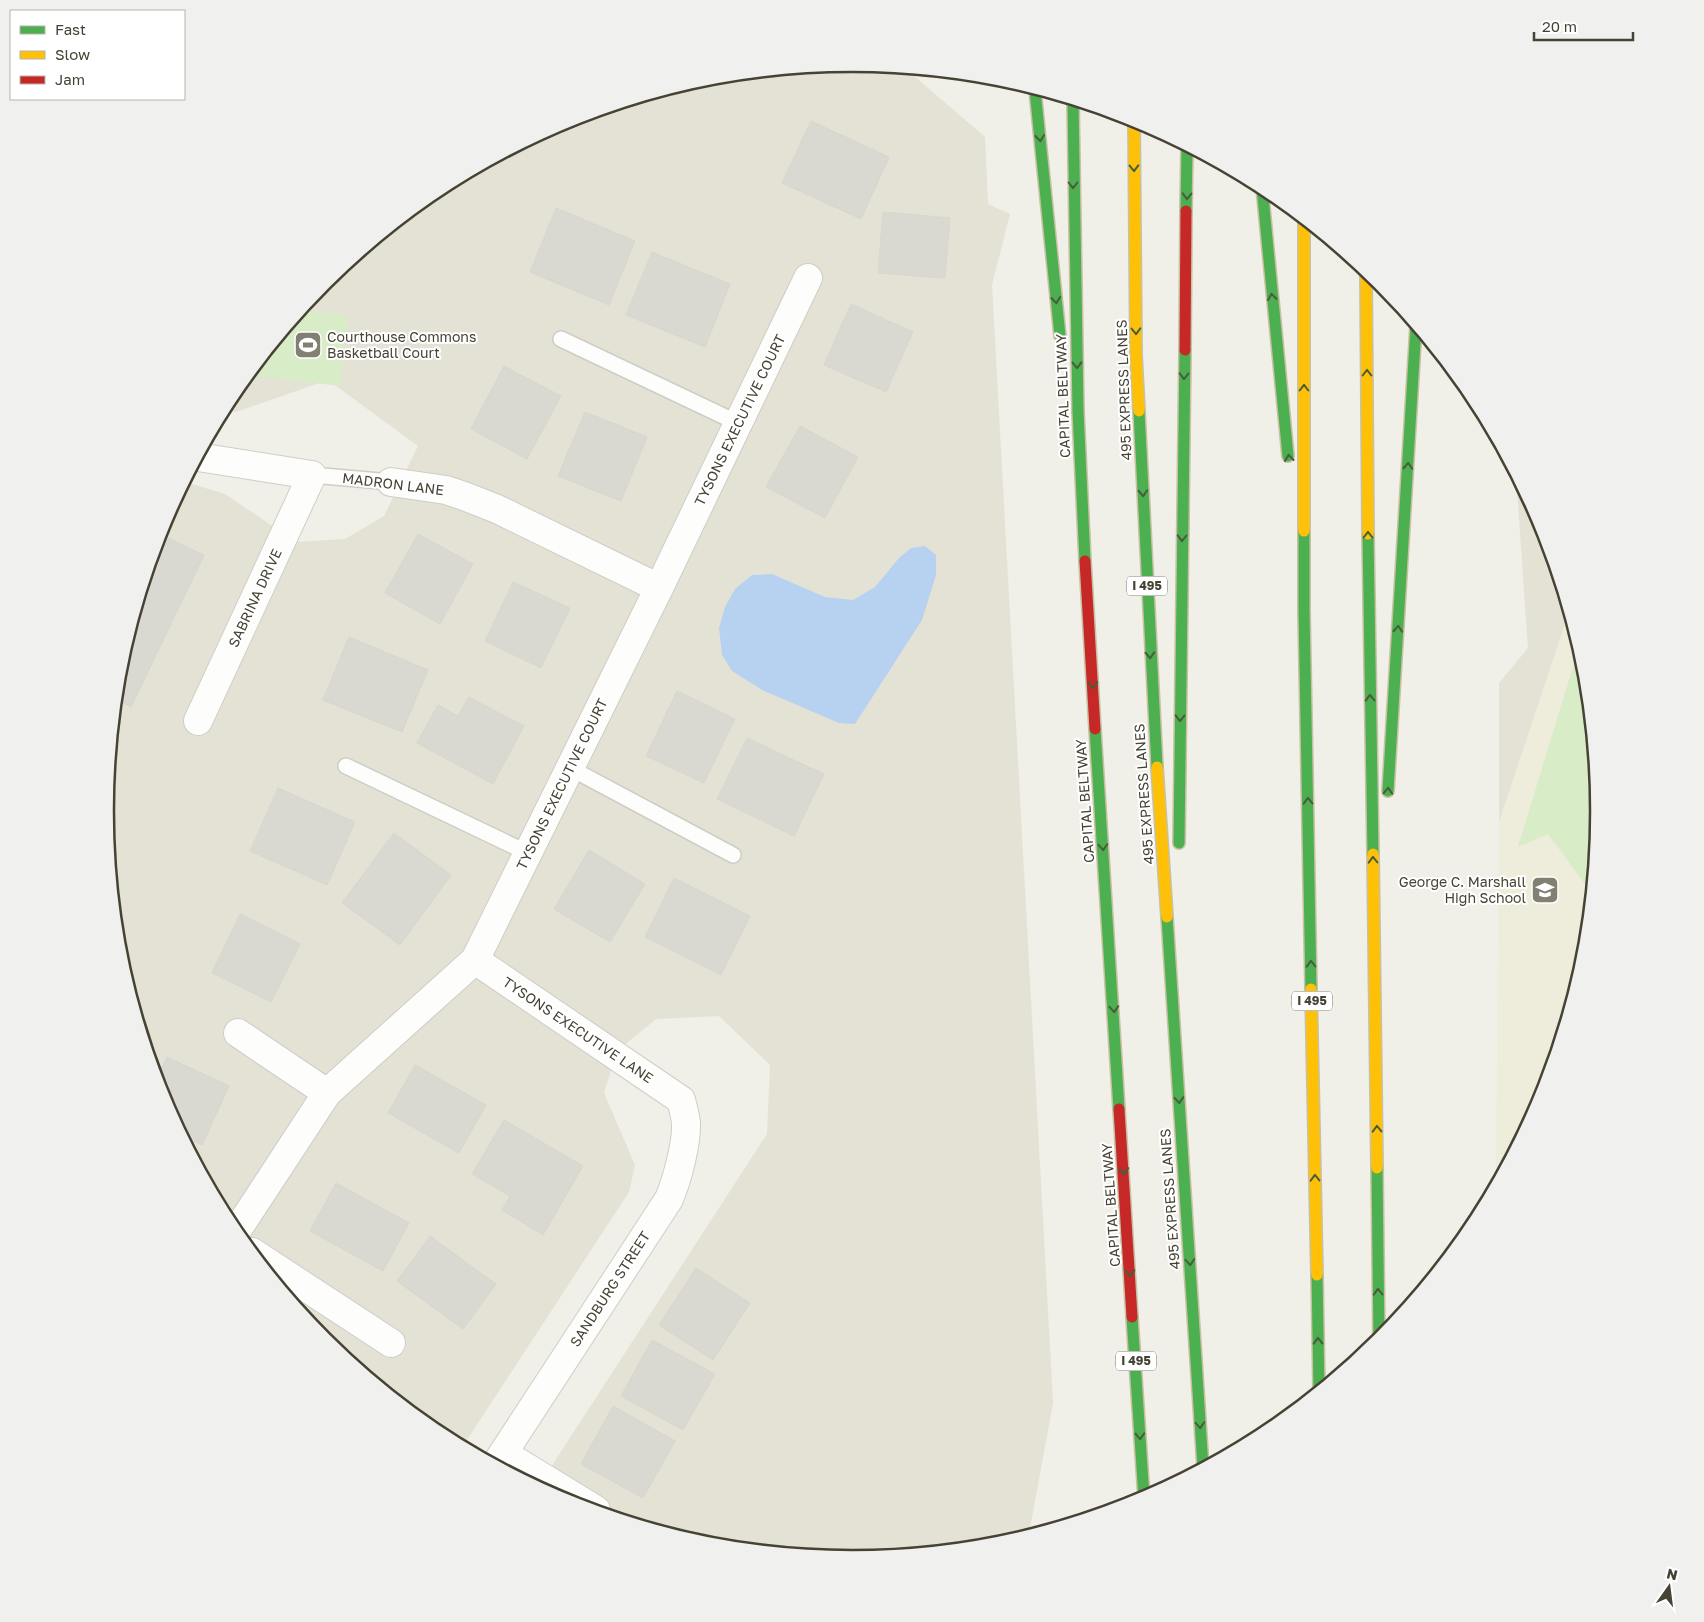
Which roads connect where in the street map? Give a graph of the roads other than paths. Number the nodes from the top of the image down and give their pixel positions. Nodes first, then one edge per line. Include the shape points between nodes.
1 (1037, 97) edge
2 (1073, 107) edge
3 (1134, 129) edge
4 (1187, 153) edge
5 (1263, 198) edge
6 (1304, 227) edge
7 (808, 278) dead end
8 (1366, 282) edge
9 (1416, 334) edge
10 (561, 338) dead end
11 (1061, 348) dead end
12 (1067, 408) dead end
13 (738, 423) junction
14 (204, 458) edge
15 (1289, 465) dead end
16 (312, 475) junction
17 (391, 482) joint
18 (1292, 494) dead end
19 (659, 588) junction
20 (1304, 611) junction
21 (1090, 636) junction
22 (198, 722) dead end
23 (346, 766) dead end
24 (570, 768) junction
25 (1388, 799) dead end
26 (528, 853) junction
27 (1178, 853) dead end
28 (733, 855) dead end
29 (1384, 858) dead end
30 (1178, 903) dead end
31 (475, 960) junction
32 (1376, 997) junction
33 (238, 1033) dead end
34 (1176, 1052) junction
35 (327, 1093) junction
36 (681, 1100) joint
37 (241, 1225) edge
38 (266, 1261) edge
39 (1379, 1328) edge
40 (391, 1342) dead end
41 (1319, 1383) edge
42 (500, 1458) edge
43 (1203, 1461) edge
44 (542, 1481) edge
45 (1143, 1489) edge

1 -> 11 highway
2 -> 21 highway, CAPITAL BELTWAY / I 495 via 1078,412
3 -> 34 highway, 495 EXPRESS LANES / I 495 via 1137,365 1152,687
4 -> 27 highway
15 -> 5 highway
20 -> 6 highway, I 495
7 - 13 street, TYSONS EXECUTIVE COURT
32 -> 8 highway
25 -> 9 highway
10 - 13 lane
12 - 21 highway
13 - 19 street, TYSONS EXECUTIVE COURT
14 - 16 street, MADRON LANE
16 - 17 lane, MADRON LANE
16 - 22 street, SABRINA DRIVE
17 - 19 street, MADRON LANE via 446,490 497,509
18 - 20 highway
19 - 24 street, TYSONS EXECUTIVE COURT
41 -> 20 highway, I 495
21 -> 45 highway, CAPITAL BELTWAY / I 495
23 - 26 lane
24 - 26 street, TYSONS EXECUTIVE COURT
24 - 28 lane
26 - 31 street, TYSONS EXECUTIVE COURT
29 - 32 highway
30 - 34 highway
31 - 35 street, TYSONS EXECUTIVE COURT
31 - 36 street, TYSONS EXECUTIVE LANE
39 -> 32 highway
33 - 35 street
34 -> 43 highway, 495 EXPRESS LANES / I 495
35 - 37 street, TYSONS EXECUTIVE COURT
36 - 42 street, SANDBURG STREET via 686,1123 683,1149 669,1198
38 - 40 street
42 - 44 street

